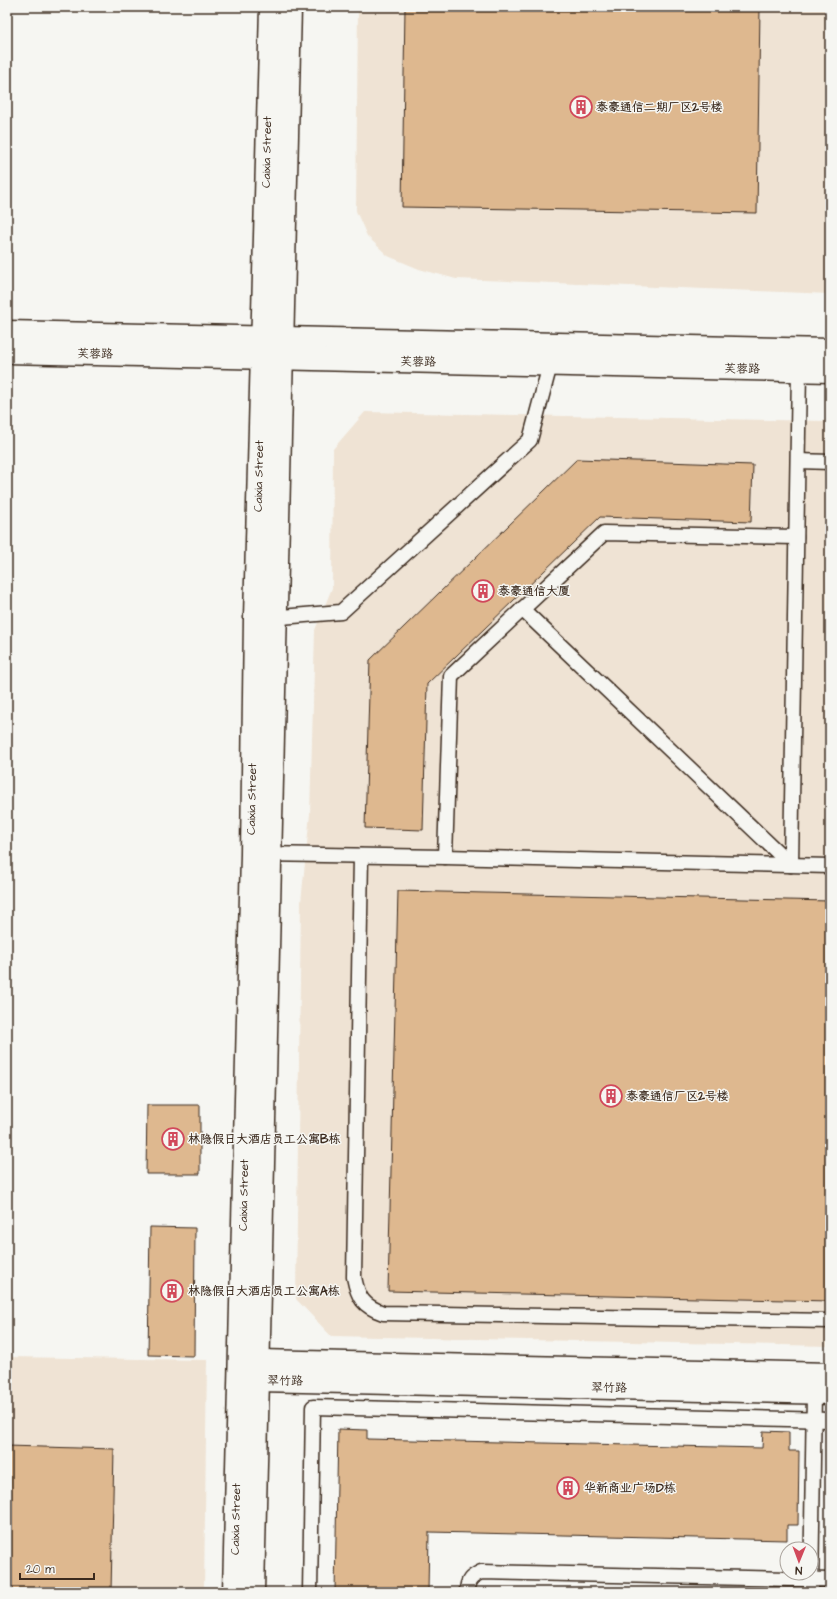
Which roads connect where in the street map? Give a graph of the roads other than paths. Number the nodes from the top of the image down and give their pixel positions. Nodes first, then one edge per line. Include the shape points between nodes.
1 (271, 7) edge
2 (290, 7) edge
3 (7, 332) edge
4 (272, 348) junction
5 (830, 350) edge
6 (7, 352) edge
7 (550, 365) junction
8 (799, 370) junction
9 (830, 371) edge
10 (798, 461) junction
11 (830, 462) edge
12 (796, 537) junction
13 (522, 609) junction
14 (265, 618) junction
15 (261, 854) junction
16 (361, 856) junction
17 (445, 857) junction
18 (791, 865) junction
19 (830, 866) edge
20 (830, 1321) edge
21 (252, 1371) junction
22 (830, 1374) edge
23 (822, 1393) edge
24 (814, 1420) junction
25 (830, 1420) edge
26 (830, 1580) edge
27 (811, 1586) edge
28 (234, 1592) edge
29 (253, 1592) edge
30 (310, 1592) edge
31 (467, 1592) edge

1 - 4 street, Caixia Street
2 - 4 street, Caixia Street
3 - 4 street, 芙蓉路
4 - 5 street, 芙蓉路
4 - 6 street, 芙蓉路
4 - 7 street, 芙蓉路
4 - 14 street, Caixia Street
7 - 8 street, 芙蓉路
7 - 14 lane via 530,440 341,612
8 - 9 street, 芙蓉路
8 - 10 lane
10 - 11 lane
10 - 12 lane
12 - 13 lane via 604,533
12 - 18 lane
13 - 17 lane via 451,676
13 - 18 lane
14 - 15 street, Caixia Street
15 - 16 lane
15 - 21 street, Caixia Street
16 - 17 lane
16 - 20 lane via 354,1277 362,1302 383,1313
17 - 18 lane
18 - 19 lane
21 - 22 street, 翠竹路
21 - 23 street, 翠竹路
21 - 28 street, Caixia Street
21 - 29 street, Caixia Street
23 - 24 lane
24 - 25 lane
24 - 27 lane
24 - 30 lane via 313,1407
26 - 27 lane
27 - 31 lane via 481,1572 472,1576

